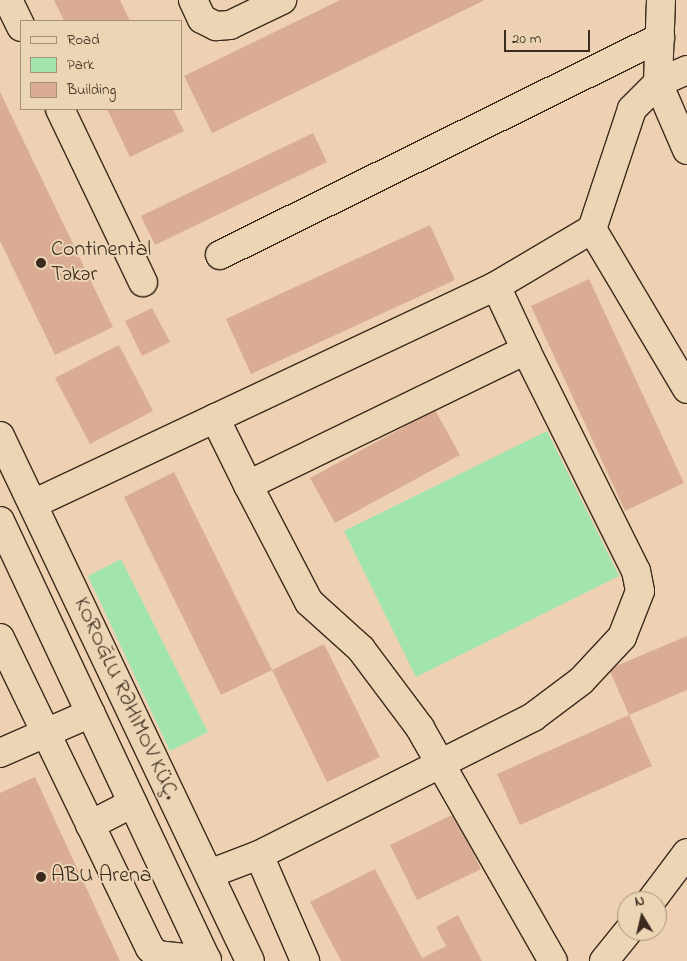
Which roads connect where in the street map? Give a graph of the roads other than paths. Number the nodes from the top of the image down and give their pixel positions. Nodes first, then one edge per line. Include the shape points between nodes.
1 (8, 0) edge
2 (193, 0) edge
3 (282, 0) edge
4 (661, 0) edge
5 (20, 25) edge
6 (660, 38) junction
7 (687, 70) edge
8 (658, 83) junction
9 (60, 110) edge
10 (687, 150) edge
11 (592, 229) junction
12 (220, 255) dead end
13 (143, 282) dead end
14 (496, 286) junction
15 (526, 350) junction
16 (687, 390) edge
17 (216, 418) junction
18 (0, 436) edge
19 (248, 485) junction
20 (32, 504) junction
21 (0, 521) edge
22 (0, 638) edge
23 (91, 713) junction
24 (44, 733) junction
25 (0, 753) edge
26 (441, 765) junction
27 (133, 803) junction
28 (90, 825) junction
29 (260, 855) junction
30 (685, 861) edge
31 (209, 874) junction
32 (660, 891) edge
33 (620, 941) edge
34 (207, 961) edge
35 (250, 961) edge
36 (305, 961) edge
37 (552, 961) edge
38 (604, 961) edge

1 - 5 main road
2 - 3 main road via 202,19 216,26 230,25
4 - 6 main road
6 - 8 main road
6 - 12 main road
7 - 8 main road
8 - 10 main road
8 - 11 main road via 632,109
9 - 13 main road
11 - 14 main road
11 - 16 main road
14 - 15 main road
14 - 17 main road
15 - 19 main road
15 - 26 main road via 619,533 636,571 640,590 622,636 581,681 533,717
17 - 19 main road
17 - 20 main road
18 - 20 main road, KOROĞLU RƏHIMOV KÜÇ.
19 - 26 main road via 308,602 361,649
20 - 31 main road, KOROĞLU RƏHIMOV KÜÇ.
21 - 23 main road, KOROĞLU RƏHIMOV KÜÇ.
22 - 24 main road
23 - 24 main road
23 - 27 main road, KOROĞLU RƏHIMOV KÜÇ.
24 - 25 main road
24 - 28 main road
26 - 29 main road
26 - 37 main road
27 - 28 main road
27 - 34 main road, KOROĞLU RƏHIMOV KÜÇ.
28 - 34 main road via 150,948 162,956
29 - 31 main road
29 - 36 main road
30 - 32 main road
31 - 35 main road, KOROĞLU RƏHIMOV KÜÇ.
33 - 38 main road

